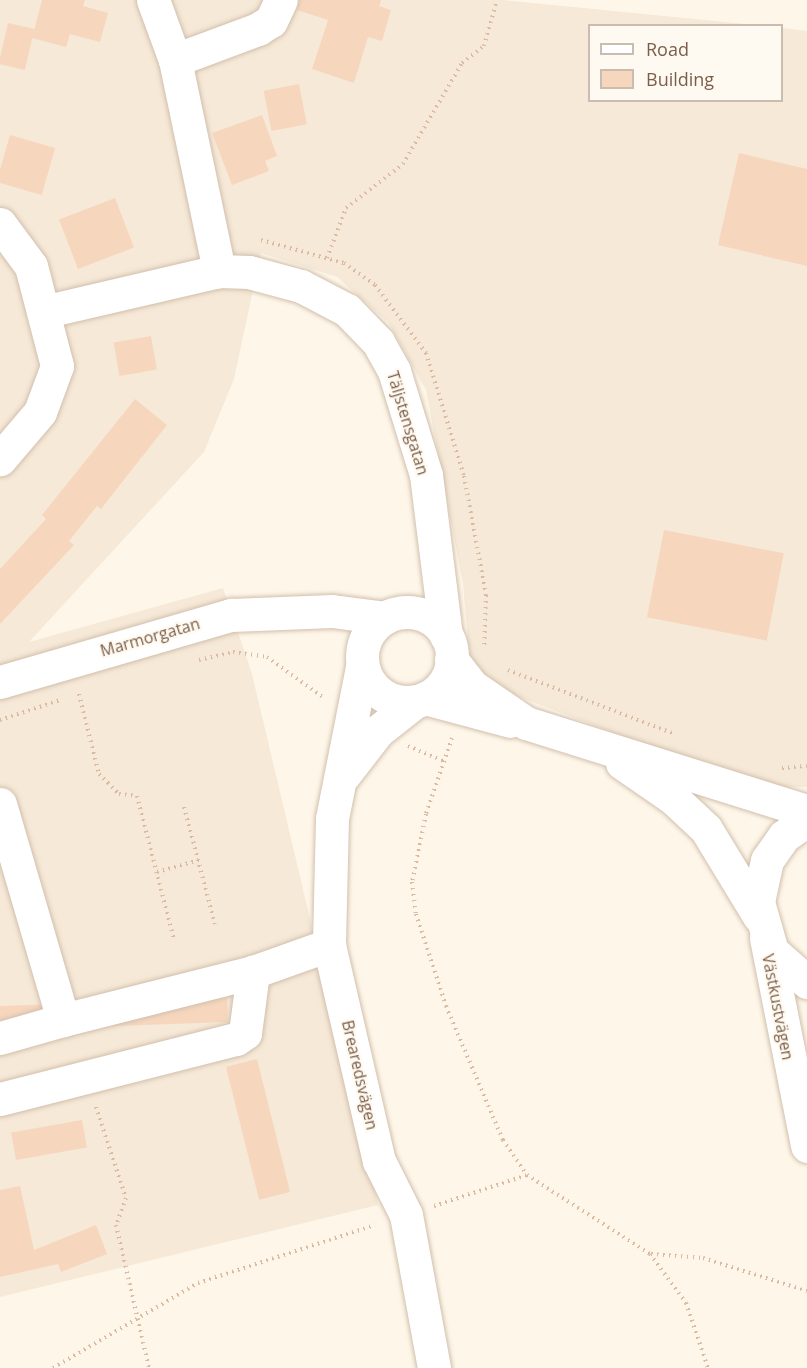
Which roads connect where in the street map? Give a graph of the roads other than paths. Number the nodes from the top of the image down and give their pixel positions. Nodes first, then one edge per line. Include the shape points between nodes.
1 (153, 0) edge
2 (281, 0) edge
3 (175, 60) junction
4 (0, 224) edge
5 (219, 272) junction
6 (47, 311) junction
7 (0, 459) edge
8 (436, 542) junction
9 (304, 615) junction
10 (388, 616) junction
11 (449, 647) junction
12 (362, 662) junction
13 (0, 682) edge
14 (420, 700) junction
15 (526, 723) junction
16 (365, 724) junction
17 (595, 747) junction
18 (0, 804) edge
19 (807, 811) edge
20 (807, 820) edge
21 (762, 927) junction
22 (329, 945) junction
23 (253, 972) junction
24 (807, 982) edge
25 (63, 1020) junction
26 (0, 1038) edge
27 (0, 1099) edge
28 (807, 1146) edge
29 (434, 1368) edge

1 - 3 street
2 - 3 street via 271,21 258,29
3 - 5 street
4 - 6 street via 22,248
5 - 6 street, Täljstensgatan
5 - 8 street, Täljstensgatan via 249,272 301,286 347,310 378,342 394,371 426,475
6 - 7 street via 56,349 54,384 40,412
8 - 10 street, Täljstensgatan via 425,574
8 - 11 street, Täljstensgatan
9 - 10 street, Marmorgatan via 332,611
9 - 12 street
9 - 13 street, Marmorgatan via 231,615
10 - 11 street via 423,616
10 - 12 street via 368,634
11 - 14 street via 445,681
11 - 15 street via 472,686
12 - 14 street via 378,692 396,701
12 - 16 street, Brearedsvägen
14 - 15 street
14 - 16 street, Brearedsvägen
15 - 17 street
16 - 22 street, Brearedsvägen via 343,776 332,819
17 - 19 street
17 - 21 street via 656,784 706,829
18 - 25 street
20 - 21 street via 784,836 767,860 759,887
21 - 24 street via 781,962
21 - 28 street, Västkustvägen
22 - 23 street
22 - 29 street, Brearedsvägen via 379,1161 406,1215
23 - 25 street
23 - 27 street via 245,1033 236,1039
25 - 26 street

